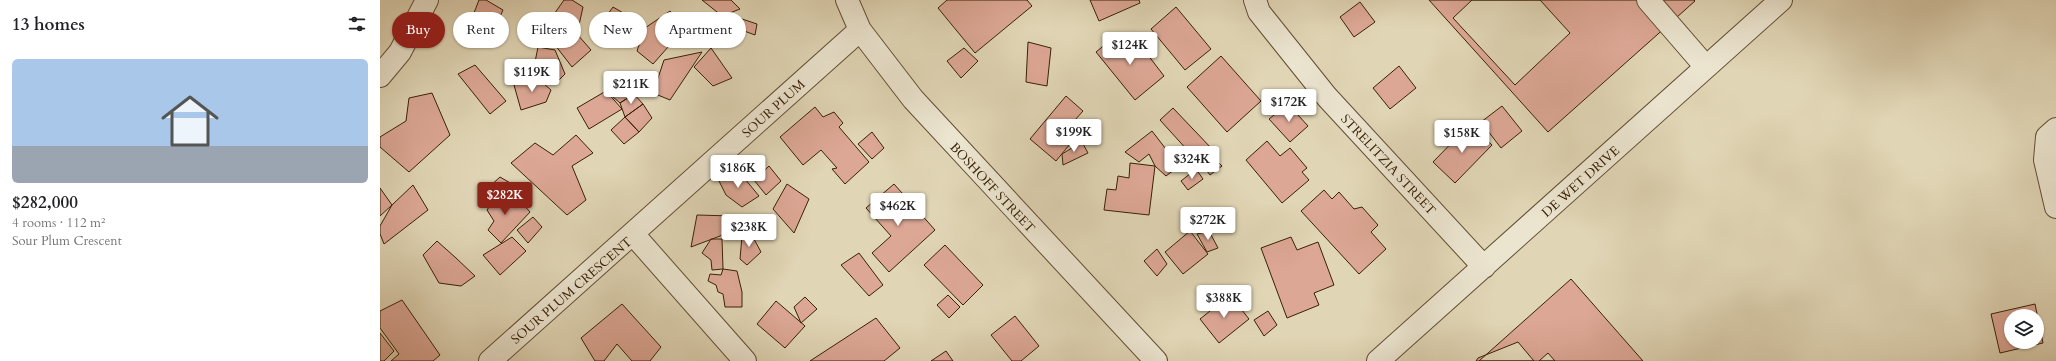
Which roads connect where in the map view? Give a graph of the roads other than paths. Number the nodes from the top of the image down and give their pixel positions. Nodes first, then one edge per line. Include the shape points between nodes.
1 (427, 0) edge
2 (847, 0) edge
3 (1255, 0) edge
4 (1648, 0) edge
5 (1781, 0) edge
6 (860, 30) junction
7 (1706, 68) junction
8 (380, 76) edge
9 (2056, 129) edge
10 (2056, 207) edge
11 (633, 234) junction
12 (1484, 267) junction
13 (490, 361) edge
14 (745, 361) edge
15 (1156, 361) edge
16 (1378, 361) edge

1 - 8 street via 400,52
2 - 6 street, BOSHOFF STREET
3 - 12 street, STRELITZIA STREET via 1259,12 1327,97
4 - 7 street
5 - 7 street, DE WET DRIVE
6 - 11 street, SOUR PLUM
6 - 15 street, BOSHOFF STREET via 913,99
7 - 12 street, DE WET DRIVE
9 - 10 street via 2047,137 2045,160
11 - 13 street, SOUR PLUM CRESCENT
11 - 14 street, SOUR PLUM CRESCENT
12 - 16 street, DE WET DRIVE

